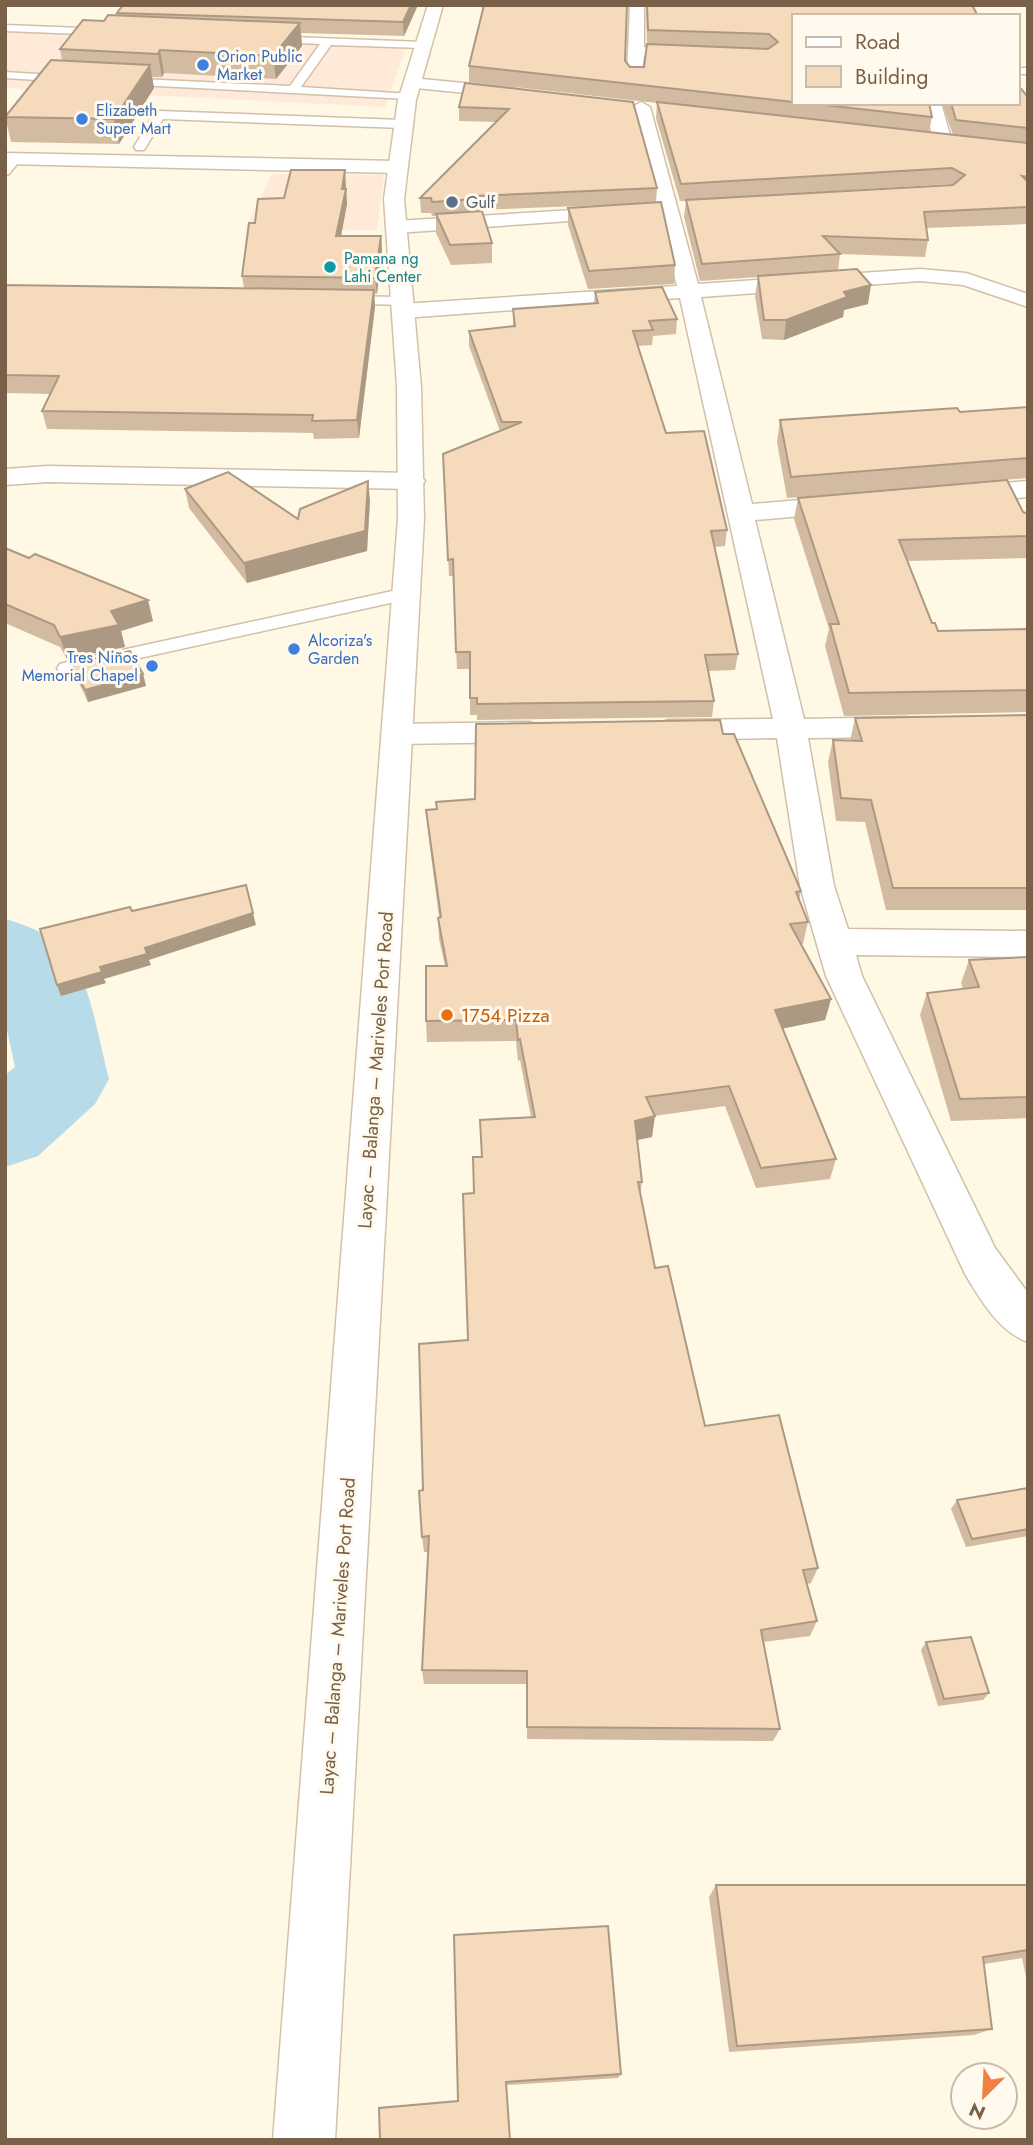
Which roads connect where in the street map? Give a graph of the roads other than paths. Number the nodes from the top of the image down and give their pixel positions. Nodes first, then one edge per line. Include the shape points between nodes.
1 (436, 5) edge
2 (637, 5) edge
3 (5, 28) edge
4 (126, 33) edge
5 (247, 38) edge
6 (328, 41) junction
7 (423, 46) junction
8 (636, 51) junction
9 (714, 54) edge
10 (5, 75) edge
11 (88, 80) edge
12 (101, 80) edge
13 (293, 90) junction
14 (530, 95) edge
15 (407, 101) junction
16 (933, 105) edge
17 (942, 142) edge
18 (140, 147) dead end
19 (9, 163) edge
20 (397, 167) junction
21 (664, 210) junction
22 (396, 227) junction
23 (690, 292) junction
24 (320, 300) edge
25 (1028, 301) edge
26 (402, 306) junction
27 (5, 477) edge
28 (412, 481) junction
29 (1020, 490) edge
30 (930, 497) edge
31 (876, 502) edge
32 (741, 513) junction
33 (1022, 515) edge
34 (406, 594) junction
35 (66, 668) dead end
36 (930, 727) edge
37 (791, 729) junction
38 (641, 730) edge
39 (560, 732) edge
40 (397, 734) junction
41 (833, 942) junction
42 (1028, 944) edge
43 (1028, 1323) edge
44 (304, 2140) edge

1 - 7 street, Layac – Balanga – Mariveles Port Road
2 - 8 street
3 - 4 lane
5 - 6 lane
6 - 7 lane
6 - 13 lane
7 - 15 street, Layac – Balanga – Mariveles Port Road
8 - 9 street
8 - 21 street via 640,107
10 - 11 lane
12 - 13 lane
13 - 15 lane
14 - 15 street
15 - 18 lane via 159,115
15 - 20 street, Layac – Balanga – Mariveles Port Road
16 - 17 street
19 - 20 street
20 - 22 street, Layac – Balanga – Mariveles Port Road
21 - 22 street
21 - 23 street
22 - 26 street, Layac – Balanga – Mariveles Port Road
23 - 25 street via 931,275 977,282
23 - 26 street
23 - 32 street
24 - 26 lane
26 - 28 street, Layac – Balanga – Mariveles Port Road
27 - 28 street
28 - 34 street, Layac – Balanga – Mariveles Port Road
29 - 30 street
29 - 33 street
31 - 32 street
32 - 37 street
34 - 35 lane
34 - 40 street, Layac – Balanga – Mariveles Port Road
36 - 37 street
37 - 38 street
37 - 41 street via 817,886
39 - 40 street
40 - 44 street, Layac – Balanga – Mariveles Port Road
41 - 42 street
41 - 43 street via 844,976 979,1261

